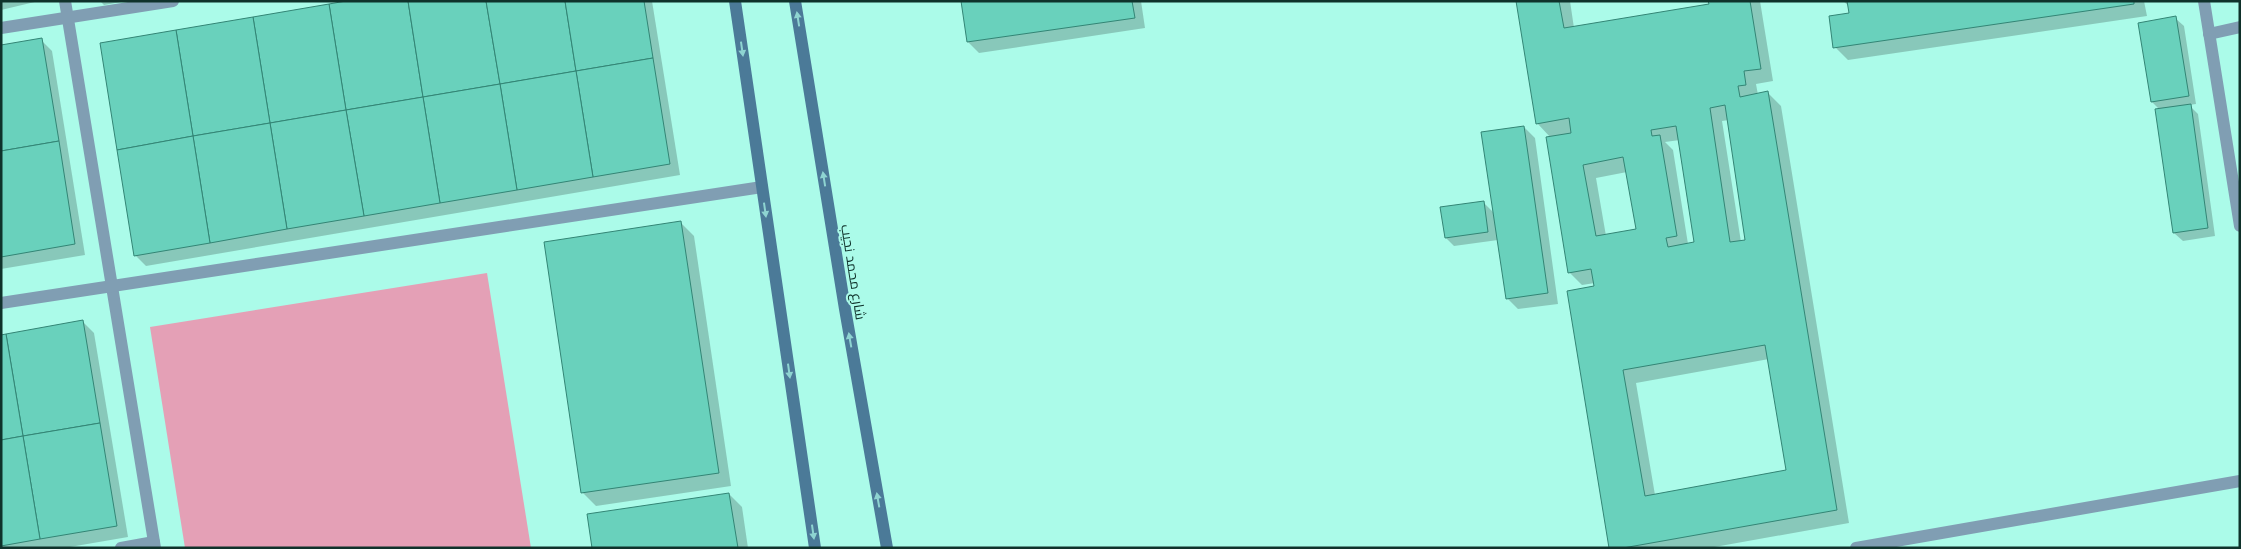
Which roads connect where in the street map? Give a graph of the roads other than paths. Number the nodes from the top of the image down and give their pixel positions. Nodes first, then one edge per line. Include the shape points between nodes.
1 (65, 1) edge
2 (173, 1) edge
3 (735, 1) edge
4 (795, 1) edge
5 (2204, 1) edge
6 (68, 17) junction
7 (2240, 27) edge
8 (1, 28) edge
9 (2209, 34) junction
10 (762, 187) junction
11 (2240, 226) edge
12 (112, 285) junction
13 (1, 303) edge
14 (2240, 481) edge
15 (154, 545) edge
16 (121, 548) edge
17 (815, 548) edge
18 (887, 548) edge
19 (1856, 548) edge

1 - 6 street
2 - 6 street
3 -> 10 main road
18 -> 4 main road, شارع محمد نجيب
5 - 9 street
6 - 8 street
6 - 12 street
7 - 9 street
9 - 11 street
10 - 12 street
10 -> 17 main road
12 - 13 street
12 - 15 street
14 - 19 street
15 - 16 street

